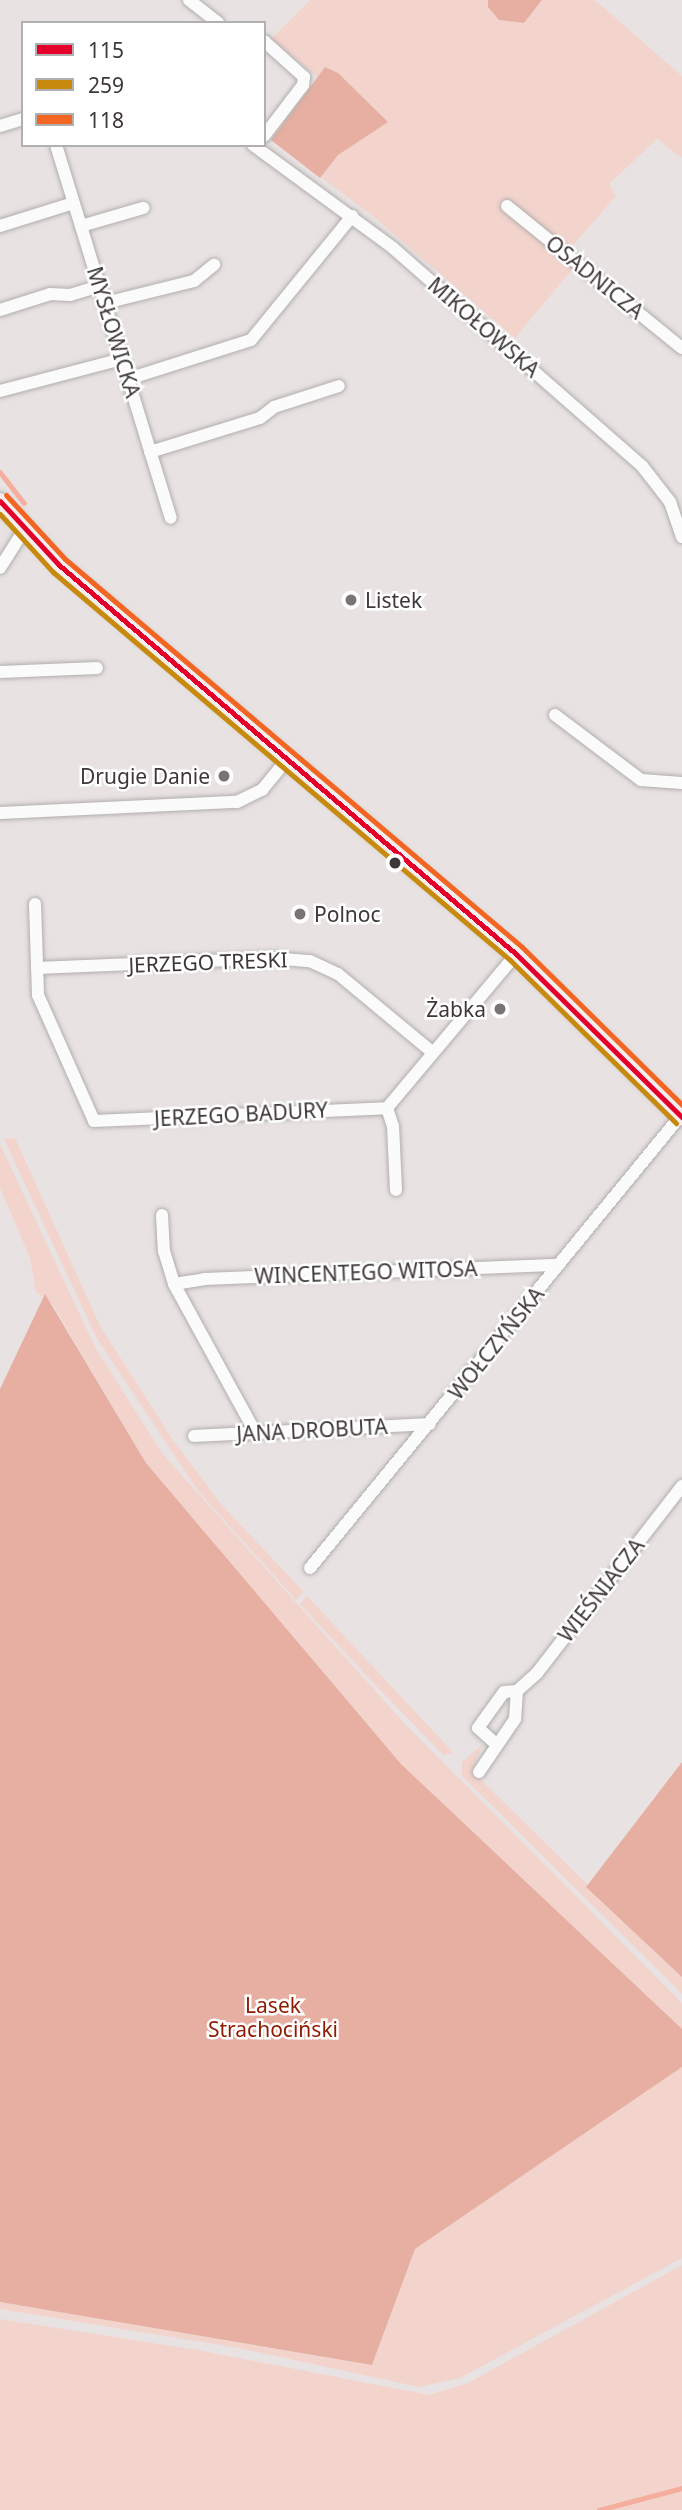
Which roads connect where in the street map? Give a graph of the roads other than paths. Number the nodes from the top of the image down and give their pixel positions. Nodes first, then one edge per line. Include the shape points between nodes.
1 (189, 0) edge
2 (215, 21) edge
3 (266, 43) edge
4 (21, 120) edge
5 (0, 126) edge
6 (266, 133) edge
7 (58, 147) edge
8 (256, 147) edge
9 (74, 203) junction
10 (507, 206) dead end
11 (143, 208) dead end
12 (352, 216) junction
13 (0, 226) edge
14 (81, 226) junction
15 (214, 265) dead end
16 (100, 286) junction
17 (105, 303) junction
18 (0, 310) edge
19 (682, 348) edge
20 (122, 359) junction
21 (128, 379) junction
22 (338, 386) dead end
23 (0, 391) edge
24 (150, 452) junction
25 (0, 501) edge
26 (171, 518) dead end
27 (24, 530) junction
28 (682, 537) edge
29 (0, 568) edge
30 (97, 668) dead end
31 (0, 673) edge
32 (555, 715) dead end
33 (288, 758) junction
34 (682, 783) edge
35 (0, 813) edge
36 (35, 904) dead end
37 (516, 954) junction
38 (37, 968) junction
39 (432, 1052) junction
40 (387, 1108) junction
41 (682, 1116) edge
42 (396, 1190) dead end
43 (162, 1214) dead end
44 (559, 1265) junction
45 (174, 1284) junction
46 (430, 1424) junction
47 (255, 1432) junction
48 (194, 1436) dead end
49 (682, 1486) edge
50 (310, 1568) dead end
51 (517, 1691) junction
52 (496, 1744) junction
53 (479, 1772) dead end

1 - 2 street
3 - 6 street via 304,77 303,85
4 - 5 street
7 - 9 street, MYSŁOWICKA
8 - 12 street, MIKOŁOWSKA
9 - 13 street
9 - 14 street, MYSŁOWICKA
10 - 19 street, OSADNICZA
11 - 14 street
12 - 21 street via 251,340
12 - 28 street, MIKOŁOWSKA via 642,466 670,502
14 - 16 street, MYSŁOWICKA
15 - 17 street via 194,281
16 - 17 street, MYSŁOWICKA
16 - 18 street via 70,295 50,294
17 - 20 street, MYSŁOWICKA
20 - 21 street, MYSŁOWICKA
20 - 23 street
21 - 24 street, MYSŁOWICKA
22 - 24 street via 274,407 260,418
24 - 26 street, MYSŁOWICKA
25 - 27 main road
27 - 29 street
27 - 33 main road via 78,582
30 - 31 street
32 - 34 street via 641,780
33 - 35 street via 262,790 237,802
33 - 37 main road
36 - 38 street
37 - 39 street
37 - 41 main road
38 - 39 street, JERZEGO TRESKI via 272,958 310,961 338,974
38 - 40 street, JERZEGO BADURY via 38,995 94,1121
39 - 40 street
40 - 42 street via 393,1126
41 - 44 street, WOŁCZYŃSKA
43 - 45 street via 164,1251
44 - 45 street, WINCENTEGO WITOSA via 204,1279
44 - 46 street, WOŁCZYŃSKA
45 - 47 street
46 - 47 street, JANA DROBUTA
46 - 50 street, WOŁCZYŃSKA
47 - 48 street, JANA DROBUTA
49 - 51 street, WIEŚNIACZA via 537,1673
51 - 52 street via 515,1719
51 - 52 street, WIEŚNIACZA via 504,1692 478,1728
52 - 53 street

